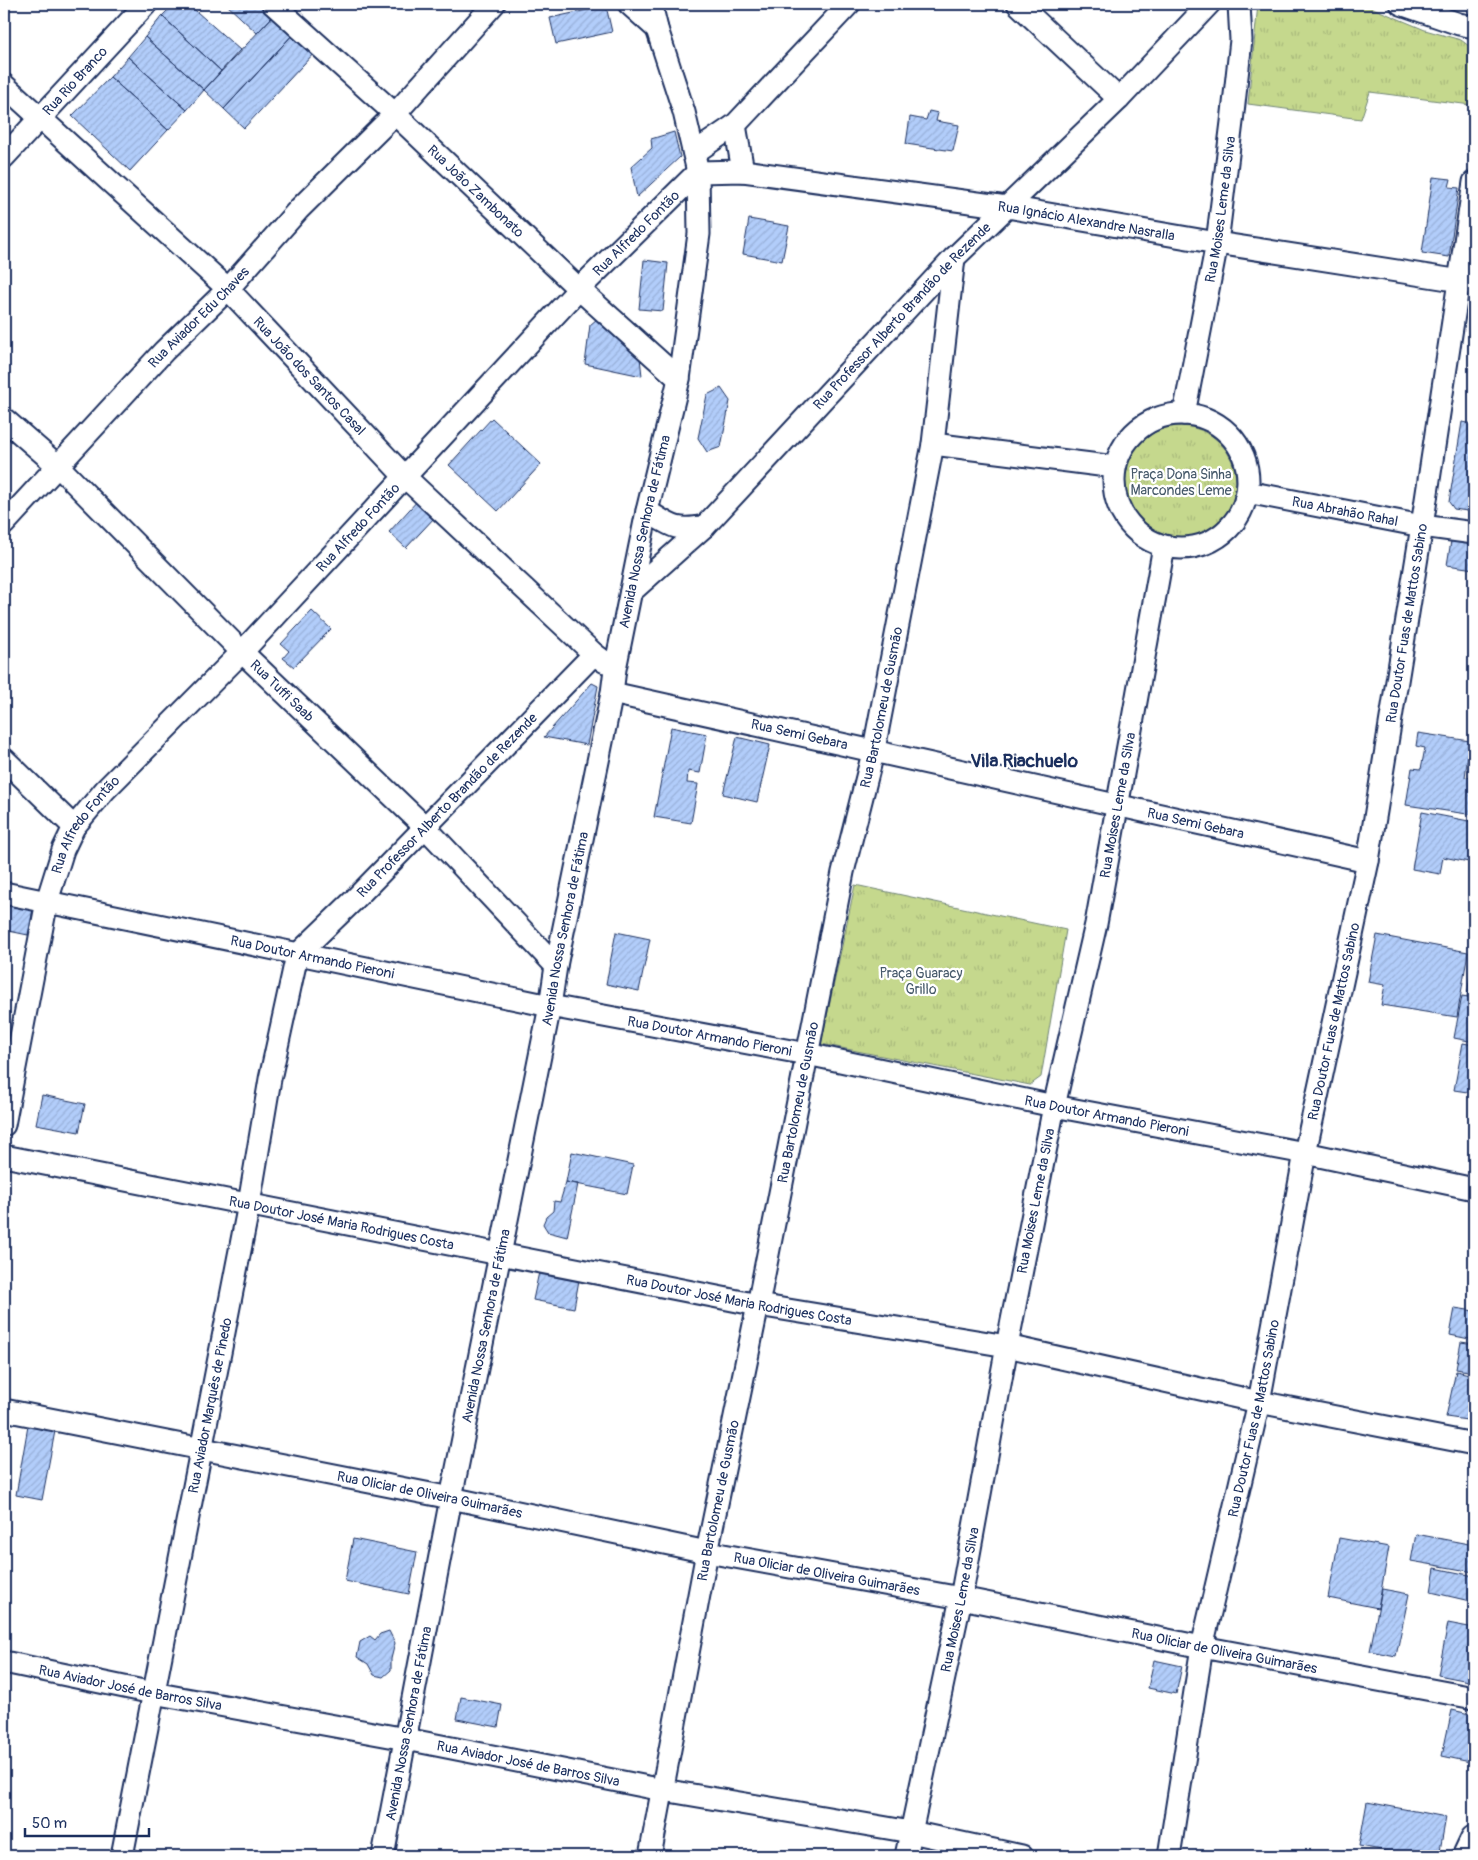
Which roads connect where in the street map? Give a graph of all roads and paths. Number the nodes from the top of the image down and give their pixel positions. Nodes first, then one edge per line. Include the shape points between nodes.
1 (146, 4) edge
2 (274, 4) edge
3 (494, 4) edge
4 (629, 4) edge
5 (651, 4) edge
6 (849, 4) edge
7 (1018, 4) edge
8 (1209, 4) edge
9 (1239, 4) edge
10 (1401, 4) edge
11 (1474, 27) edge
12 (657, 29) junction
13 (4, 85) edge
14 (1119, 99) junction
15 (395, 114) junction
16 (41, 118) junction
17 (735, 125) junction
18 (4, 157) edge
19 (696, 163) junction
20 (743, 171) junction
21 (1474, 182) edge
22 (1007, 207) junction
23 (1217, 243) junction
24 (954, 258) junction
25 (1467, 282) edge
26 (228, 289) junction
27 (579, 289) junction
28 (922, 293) junction
29 (943, 350) junction
30 (680, 379) junction
31 (1184, 414) junction
32 (4, 419) edge
33 (933, 444) junction
34 (58, 466) junction
35 (1115, 468) junction
36 (405, 477) junction
37 (1247, 492) junction
38 (647, 511) junction
39 (4, 524) edge
40 (705, 526) junction
41 (1422, 526) junction
42 (1474, 533) edge
43 (1164, 546) junction
44 (632, 592) junction
45 (242, 652) junction
46 (594, 654) junction
47 (615, 669) junction
48 (612, 693) junction
49 (874, 749) junction
50 (4, 759) edge
51 (1118, 806) junction
52 (74, 827) junction
53 (426, 828) junction
54 (1368, 861) junction
55 (4, 893) edge
56 (47, 901) junction
57 (297, 955) junction
58 (556, 966) junction
59 (550, 1006) junction
60 (807, 1054) junction
61 (1054, 1106) junction
62 (4, 1125) edge
63 (1305, 1153) junction
64 (4, 1156) edge
65 (1474, 1190) edge
66 (249, 1204) junction
67 (500, 1254) junction
68 (758, 1305) junction
69 (1007, 1346) junction
70 (1259, 1402) junction
71 (4, 1410) edge
72 (1474, 1444) edge
73 (201, 1450) junction
74 (451, 1498) junction
75 (707, 1552) junction
76 (961, 1598) junction
77 (1202, 1647) junction
78 (4, 1662) edge
79 (152, 1693) junction
80 (1474, 1698) edge
81 (406, 1739) junction
82 (663, 1790) junction
83 (911, 1832) junction
84 (1474, 1839) edge
85 (122, 1856) edge
86 (383, 1856) edge
87 (650, 1856) edge
88 (906, 1856) edge
89 (1022, 1856) edge
90 (1169, 1856) edge
91 (1466, 1856) edge

1 - 16 street, Rua Rio Branco
2 - 15 street, Rua João Zambonato
3 - 15 street, Rua Aviador Edu Chaves
4 - 12 street
5 - 12 street, Avenida Nossa Senhora de Fátima
6 - 17 street, Rua Alfredo Fontão
7 - 14 street
8 - 14 street, Rua Professor Alberto Brandão de Rezende
9 - 23 street, Rua Moises Leme da Silva via 1240,40
10 - 11 street
12 - 19 street, Avenida Nossa Senhora de Fátima via 684,112
13 - 16 street, Rua João dos Santos Casal
14 - 22 street, Rua Professor Alberto Brandão de Rezende
15 - 26 street, Rua Aviador Edu Chaves via 299,209
15 - 27 street, Rua João Zambonato
16 - 18 street, Rua Rio Branco
16 - 26 street, Rua João dos Santos Casal
17 - 19 street, Rua Alfredo Fontão
17 - 20 street
19 - 20 street, Rua Ignácio Alexandre Nasralla
19 - 27 street, Rua Alfredo Fontão
19 - 30 street, Avenida Nossa Senhora de Fátima via 699,234
20 - 22 street, Rua Ignácio Alexandre Nasralla
21 - 25 street, Rua Doutor Fuas de Mattos Sabino
22 - 23 street, Rua Ignácio Alexandre Nasralla
22 - 24 street, Rua Professor Alberto Brandão de Rezende
23 - 25 street, Rua Ignácio Alexandre Nasralla
23 - 31 street, Rua Moises Leme da Silva
24 - 28 street, Rua Professor Alberto Brandão de Rezende
24 - 29 street, Rua Bartolomeu de Gusmão
25 - 41 street, Rua Doutor Fuas de Mattos Sabino
26 - 34 street, Rua Aviador Edu Chaves via 164,351
26 - 36 street, Rua João dos Santos Casal
27 - 30 street, Rua João Zambonato
27 - 36 street, Rua Alfredo Fontão
28 - 29 street, Rua Bartolomeu de Gusmão via 929,298 936,312
28 - 40 street, Rua Professor Alberto Brandão de Rezende
29 - 33 street, Rua Bartolomeu de Gusmão
30 - 38 street, Avenida Nossa Senhora de Fátima
31 - 35 street via 1157,418 1134,432 1119,454
31 - 37 street via 1210,421 1232,438 1245,464
32 - 34 street, Rua Tuffi Saab
33 - 35 street
33 - 49 street, Rua Bartolomeu de Gusmão
34 - 39 street, Rua Aviador Edu Chaves
34 - 45 street, Rua Tuffi Saab
35 - 43 street via 1116,496 1128,523 1150,541
36 - 45 street, Rua Alfredo Fontão
36 - 46 street, Rua João dos Santos Casal
37 - 41 street, Rua Abrahão Rahal
37 - 43 street via 1237,517 1218,537 1192,547
38 - 40 street via 672,526 686,530
38 - 44 street, Avenida Nossa Senhora de Fátima
40 - 44 street, Rua Professor Alberto Brandão de Rezende
41 - 42 street, Rua Abrahão Rahal
41 - 54 street, Rua Doutor Fuas de Mattos Sabino
43 - 51 street, Rua Moises Leme da Silva
44 - 47 street, Avenida Nossa Senhora de Fátima
45 - 52 street, Rua Alfredo Fontão via 105,790
45 - 53 street, Rua Tuffi Saab
46 - 47 street, Rua João dos Santos Casal
46 - 53 street, Rua Professor Alberto Brandão de Rezende
47 - 48 street, Avenida Nossa Senhora de Fátima
48 - 49 street, Rua Semi Gebara
48 - 58 street, Avenida Nossa Senhora de Fátima
49 - 51 street, Rua Semi Gebara
49 - 60 street, Rua Bartolomeu de Gusmão via 843,872
50 - 52 street
51 - 54 street, Rua Semi Gebara
51 - 61 street, Rua Moises Leme da Silva via 1096,924
52 - 56 street, Rua Alfredo Fontão
53 - 57 street, Rua Professor Alberto Brandão de Rezende
53 - 58 street, Rua Tuffi Saab
54 - 63 street, Rua Doutor Fuas de Mattos Sabino
55 - 56 street, Rua Doutor Armando Pieroni
56 - 57 street, Rua Doutor Armando Pieroni
56 - 62 street, Rua Alfredo Fontão
57 - 59 street, Rua Doutor Armando Pieroni
57 - 66 street, Rua Aviador Marquês de Pinedo via 270,1079
58 - 59 street, Avenida Nossa Senhora de Fátima
59 - 60 street, Rua Doutor Armando Pieroni
59 - 67 street, Avenida Nossa Senhora de Fátima
60 - 61 street, Rua Doutor Armando Pieroni
60 - 68 street, Rua Bartolomeu de Gusmão
61 - 63 street, Rua Doutor Armando Pieroni
61 - 69 street, Rua Moises Leme da Silva
63 - 65 street, Rua Doutor Armando Pieroni
63 - 70 street, Rua Doutor Fuas de Mattos Sabino
64 - 66 street, Rua Doutor José Maria Rodrigues Costa
66 - 67 street, Rua Doutor José Maria Rodrigues Costa
66 - 73 street, Rua Aviador Marquês de Pinedo
67 - 68 street, Rua Doutor José Maria Rodrigues Costa
67 - 74 street, Avenida Nossa Senhora de Fátima
68 - 69 street, Rua Doutor José Maria Rodrigues Costa
68 - 75 street, Rua Bartolomeu de Gusmão
69 - 70 street, Rua Doutor José Maria Rodrigues Costa
69 - 76 street, Rua Moises Leme da Silva
70 - 72 street, Rua Doutor José Maria Rodrigues Costa
70 - 77 street, Rua Doutor Fuas de Mattos Sabino
71 - 73 street, Rua Oliciar de Oliveira Guimarães
73 - 74 street, Rua Oliciar de Oliveira Guimarães
73 - 79 street, Rua Aviador Marquês de Pinedo
74 - 75 street, Rua Oliciar de Oliveira Guimarães
74 - 81 street, Avenida Nossa Senhora de Fátima
75 - 76 street, Rua Oliciar de Oliveira Guimarães
75 - 82 street, Rua Bartolomeu de Gusmão
76 - 77 street, Rua Oliciar de Oliveira Guimarães
76 - 83 street, Rua Moises Leme da Silva
77 - 80 street, Rua Oliciar de Oliveira Guimarães
77 - 90 street, Rua Doutor Fuas de Mattos Sabino
78 - 79 street, Rua Aviador José de Barros Silva
79 - 81 street, Rua Aviador José de Barros Silva
79 - 85 street, Rua Aviador Marquês de Pinedo
81 - 82 street, Rua Aviador José de Barros Silva
81 - 86 street, Avenida Nossa Senhora de Fátima
82 - 83 street, Rua Aviador José de Barros Silva
82 - 87 street, Rua Bartolomeu de Gusmão
83 - 88 street, Rua Moises Leme da Silva
83 - 89 street, Rua Aviador José de Barros Silva
84 - 91 main road

